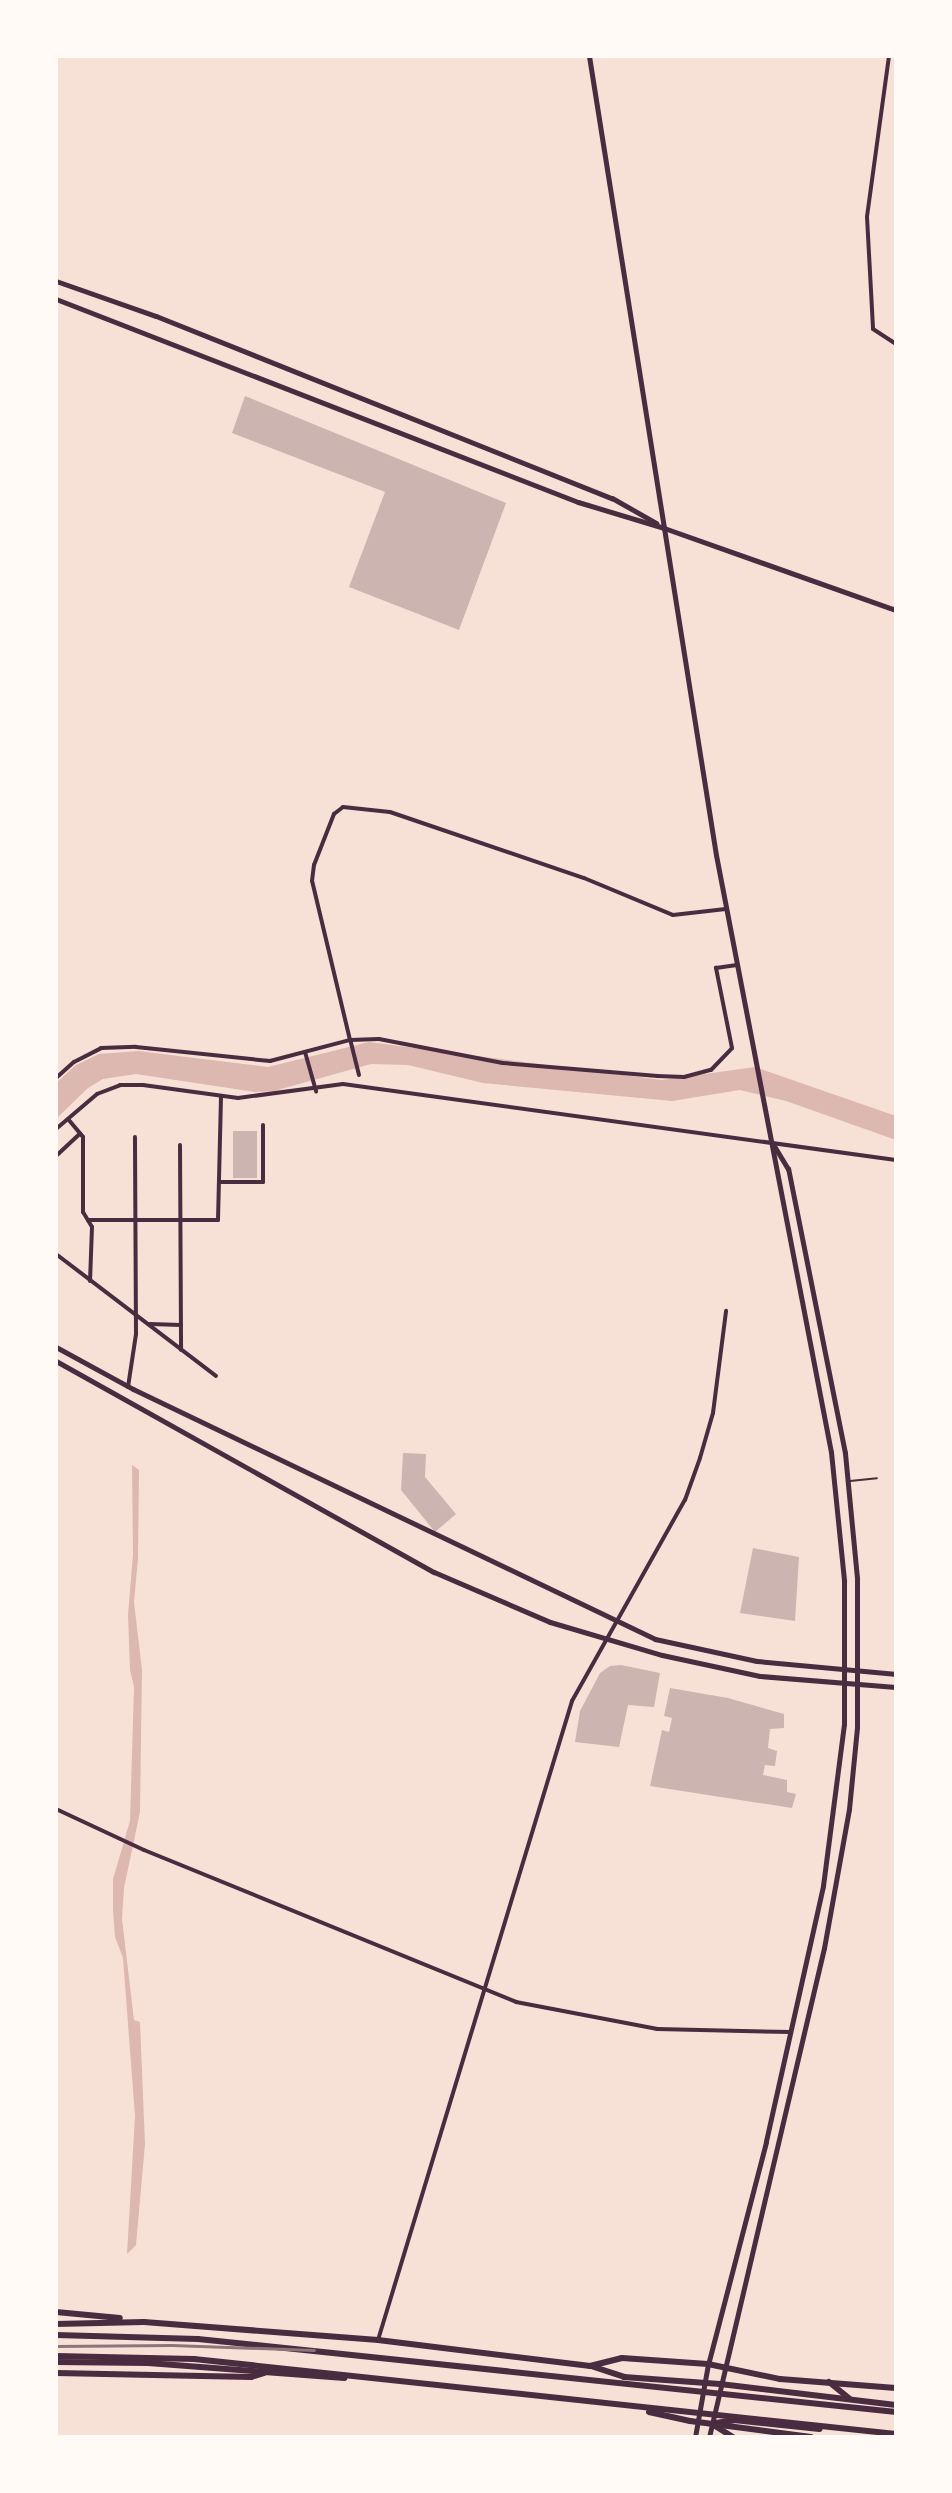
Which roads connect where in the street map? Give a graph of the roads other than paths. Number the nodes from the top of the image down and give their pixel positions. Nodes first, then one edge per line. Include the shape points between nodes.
1 (589, 56) edge
2 (889, 56) edge
3 (56, 281) edge
4 (56, 299) edge
5 (896, 344) edge
6 (664, 528) junction
7 (896, 610) edge
8 (726, 909) junction
9 (737, 965) junction
10 (350, 1042) junction
11 (305, 1052) junction
12 (359, 1075) dead end
13 (56, 1078) edge
14 (316, 1091) junction
15 (221, 1096) junction
16 (68, 1119) junction
17 (263, 1125) dead end
18 (56, 1129) edge
19 (80, 1134) junction
20 (135, 1137) dead end
21 (772, 1143) junction
22 (180, 1145) dead end
23 (56, 1156) edge
24 (896, 1160) edge
25 (219, 1182) junction
26 (88, 1220) junction
27 (135, 1221) junction
28 (179, 1221) junction
29 (56, 1254) edge
30 (90, 1281) junction
31 (726, 1311) dead end
32 (136, 1316) junction
33 (147, 1324) junction
34 (181, 1325) junction
35 (56, 1347) edge
36 (181, 1350) junction
37 (56, 1361) edge
38 (216, 1376) dead end
39 (128, 1387) junction
40 (877, 1478) dead end
41 (849, 1482) junction
42 (618, 1621) junction
43 (606, 1640) junction
44 (845, 1672) junction
45 (859, 1672) junction
46 (896, 1674) edge
47 (845, 1685) junction
48 (858, 1685) junction
49 (896, 1687) edge
50 (56, 1809) edge
51 (484, 1989) junction
52 (791, 2032) junction
53 (56, 2312) edge
54 (144, 2322) junction
55 (56, 2324) edge
56 (56, 2335) edge
57 (378, 2340) junction
58 (56, 2356) edge
59 (56, 2362) edge
60 (708, 2364) junction
61 (590, 2366) junction
62 (723, 2366) junction
63 (270, 2371) junction
64 (56, 2373) edge
65 (705, 2382) junction
66 (829, 2382) junction
67 (720, 2384) junction
68 (896, 2388) edge
69 (850, 2399) junction
70 (616, 2405) junction
71 (896, 2408) edge
72 (698, 2422) junction
73 (712, 2424) junction
74 (896, 2435) edge
75 (695, 2437) edge
76 (709, 2437) edge
77 (733, 2437) edge
78 (811, 2437) edge

1 - 6 main road
2 - 5 street via 867,217 873,329
3 - 6 main road via 612,498
4 - 6 main road via 578,502
6 - 7 main road
6 - 8 main road
8 - 9 main road
8 - 10 street via 673,915 584,878 390,812 343,807 334,814 312,881
9 - 10 street via 716,968 732,1048 711,1070 684,1077 503,1063 405,1041
9 - 21 main road
10 - 11 street
10 - 12 street
11 - 13 street via 270,1061 101,1048
11 - 14 street
14 - 15 street
14 - 21 street via 343,1084
15 - 16 street via 120,1085 97,1094
15 - 25 street
16 - 18 street
16 - 19 street
17 - 25 street via 263,1182
19 - 23 street
19 - 26 street via 83,1212
20 - 27 street
21 - 24 street
21 - 41 main road via 788,1169
21 - 44 main road via 834,1478 844,1581
22 - 28 street
25 - 28 street via 218,1220
26 - 27 street
26 - 30 street
27 - 28 street
27 - 32 street
28 - 34 street
29 - 30 street
30 - 32 street
31 - 42 street via 713,1413 700,1458 685,1500
32 - 33 street
32 - 39 street
33 - 34 street
33 - 36 street
34 - 36 street
35 - 39 main road
36 - 38 street
37 - 43 main road via 434,1572
39 - 42 main road
40 - 41 lane
41 - 45 main road
42 - 43 street
42 - 44 main road via 655,1639 702,1651
43 - 47 main road via 760,1676
43 - 51 street via 572,1701
44 - 45 main road
44 - 47 main road
45 - 46 main road
45 - 48 main road
47 - 48 main road
47 - 52 main road via 832,1827
48 - 49 main road
48 - 62 main road via 838,1880
50 - 51 street
51 - 52 street via 516,2002 657,2029
51 - 57 street
52 - 60 main road
53 - 54 main road
54 - 55 main road
54 - 57 main road
56 - 71 main road via 198,2339
57 - 61 main road
58 - 70 main road via 194,2359
59 - 63 main road
60 - 61 main road via 622,2358
60 - 62 main road
60 - 65 main road
61 - 65 main road via 624,2377
62 - 66 main road via 780,2379
62 - 67 main road
63 - 64 main road via 251,2377
63 - 72 main road via 622,2405
65 - 67 main road
65 - 72 main road
66 - 68 main road
66 - 69 main road
67 - 69 main road
67 - 73 main road
69 - 71 main road
70 - 74 main road
70 - 78 main road
72 - 73 main road
72 - 75 main road
73 - 74 main road via 734,2420
73 - 76 main road
73 - 77 main road

